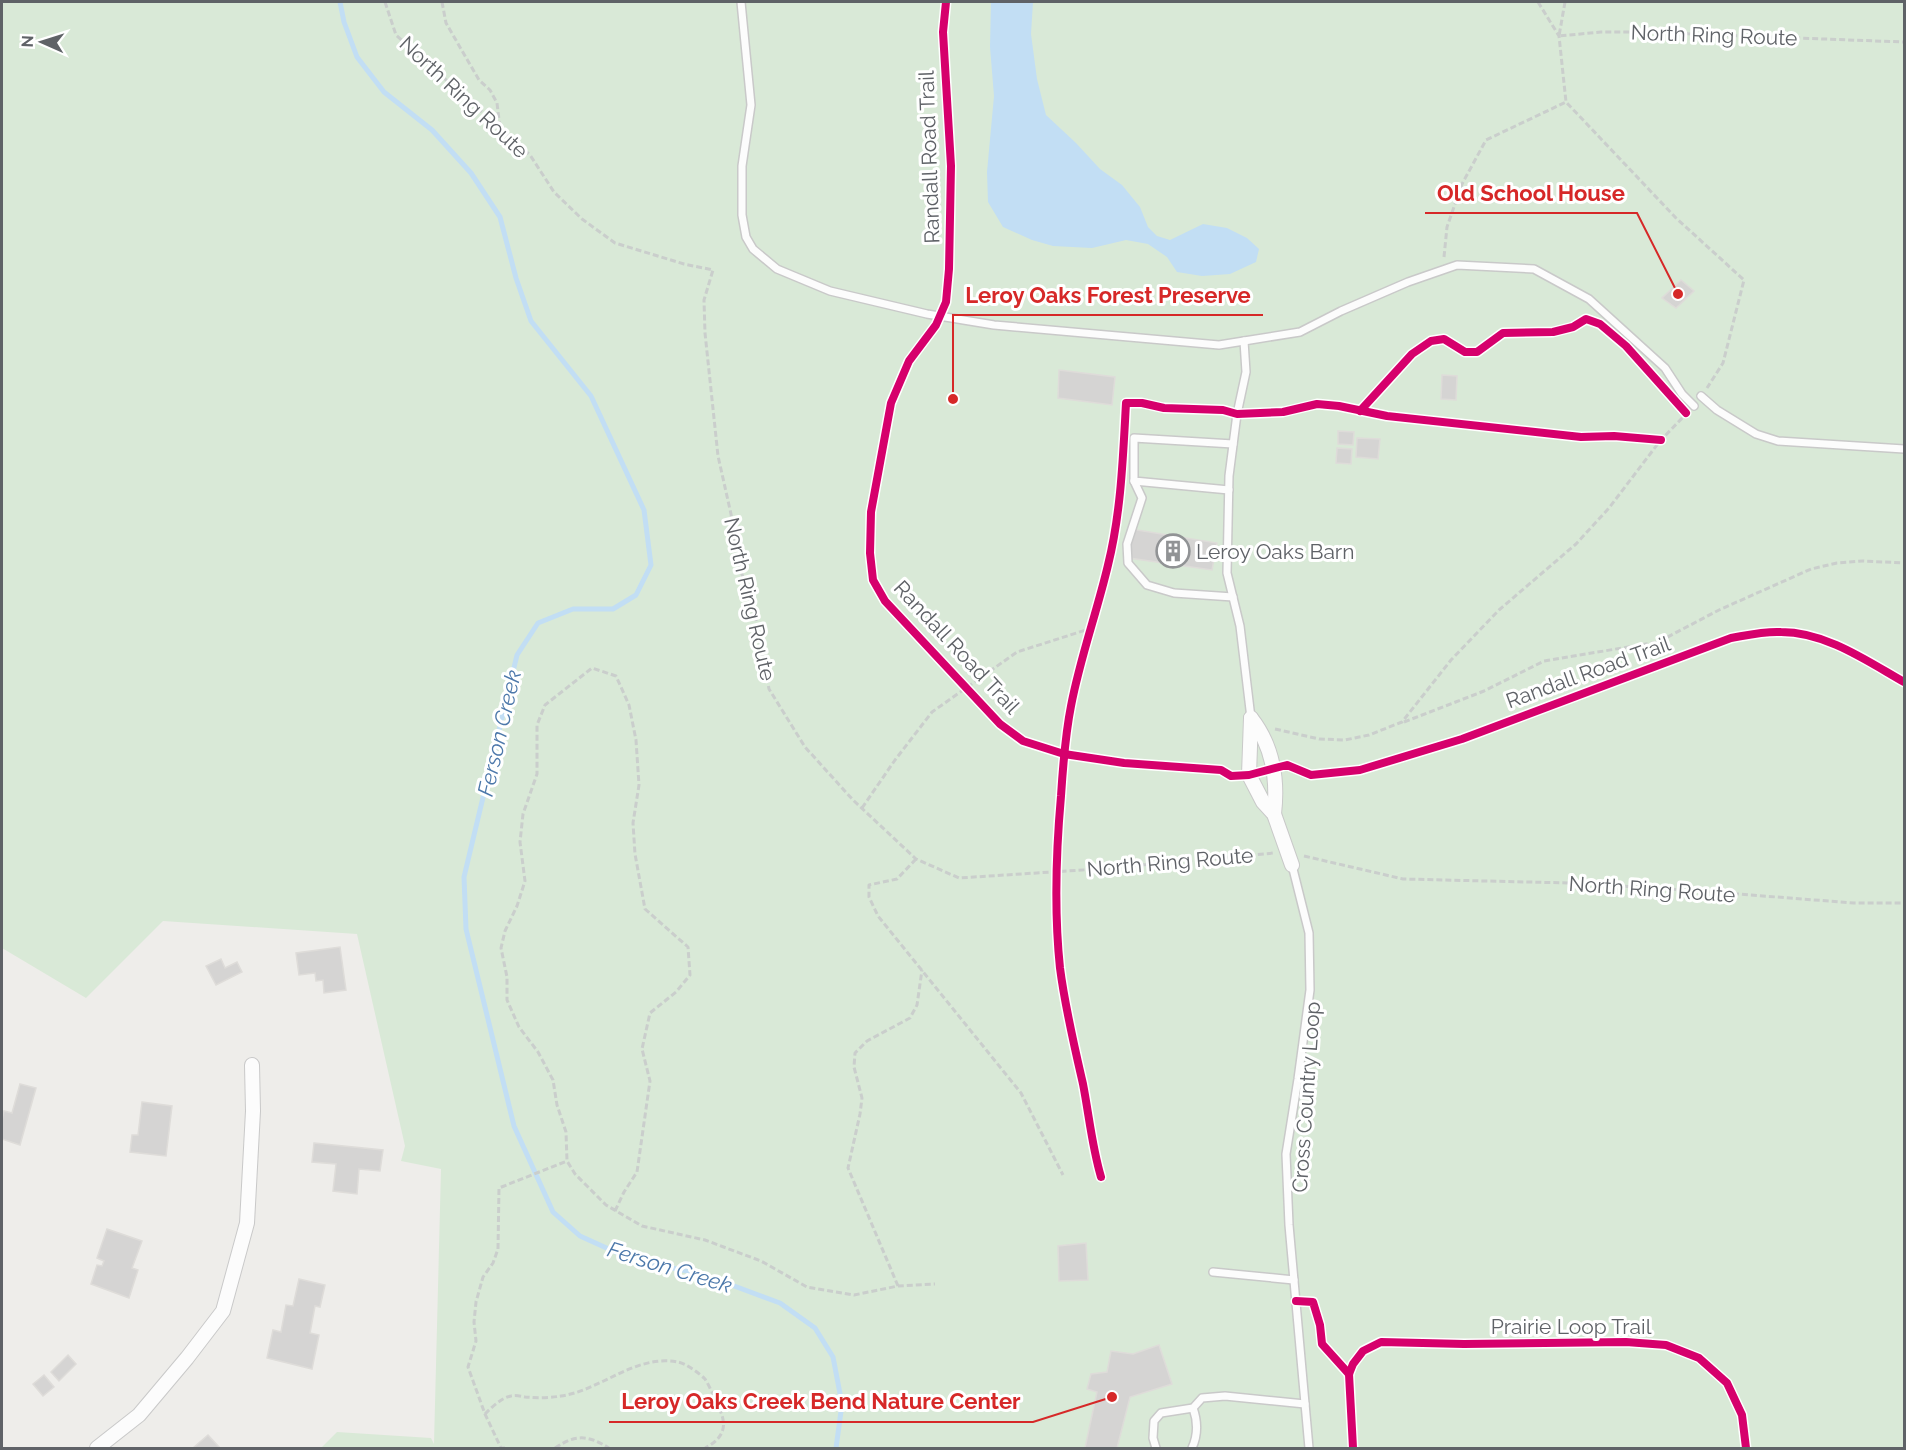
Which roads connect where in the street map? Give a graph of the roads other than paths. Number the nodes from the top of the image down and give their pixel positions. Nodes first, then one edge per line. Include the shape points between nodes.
1 (741, 2) edge
2 (1244, 342) junction
3 (1701, 396) road end
4 (1694, 406) dead end
5 (1233, 444) junction
6 (1905, 449) edge
7 (1134, 481) junction
8 (1229, 490) junction
9 (1233, 597) junction
10 (1255, 723) junction
11 (1274, 814) junction
12 (1290, 858) joint
13 (252, 1065) dead end
14 (1213, 1272) dead end
15 (1294, 1280) junction
16 (1305, 1404) junction
17 (1193, 1408) junction
18 (97, 1449) edge
19 (1156, 1449) edge
20 (1192, 1449) edge
21 (1309, 1449) edge

1 - 2 lane via 752,105 742,166 742,215 753,249 777,269 847,296 983,323 1220,345
2 - 4 lane via 1300,332 1360,303 1457,265 1534,269 1589,299 1665,368
2 - 5 lane via 1246,372
3 - 6 lane via 1734,422 1778,441
5 - 7 lane via 1134,438
5 - 8 lane
7 - 8 lane
7 - 9 lane via 1142,498 1127,544 1128,562 1146,585 1174,593
8 - 9 lane via 1227,573
9 - 10 lane
10 - 11 street via 1274,768
10 - 11 street via 1249,775
11 - 12 street
12 - 15 lane via 1309,933 1310,990 1286,1154
13 - 18 street via 247,1223 223,1311 139,1415
14 - 15 lane
15 - 16 lane
16 - 17 lane via 1225,1396 1202,1398
16 - 21 lane
17 - 19 lane via 1161,1413 1154,1421
17 - 20 lane via 1197,1430

